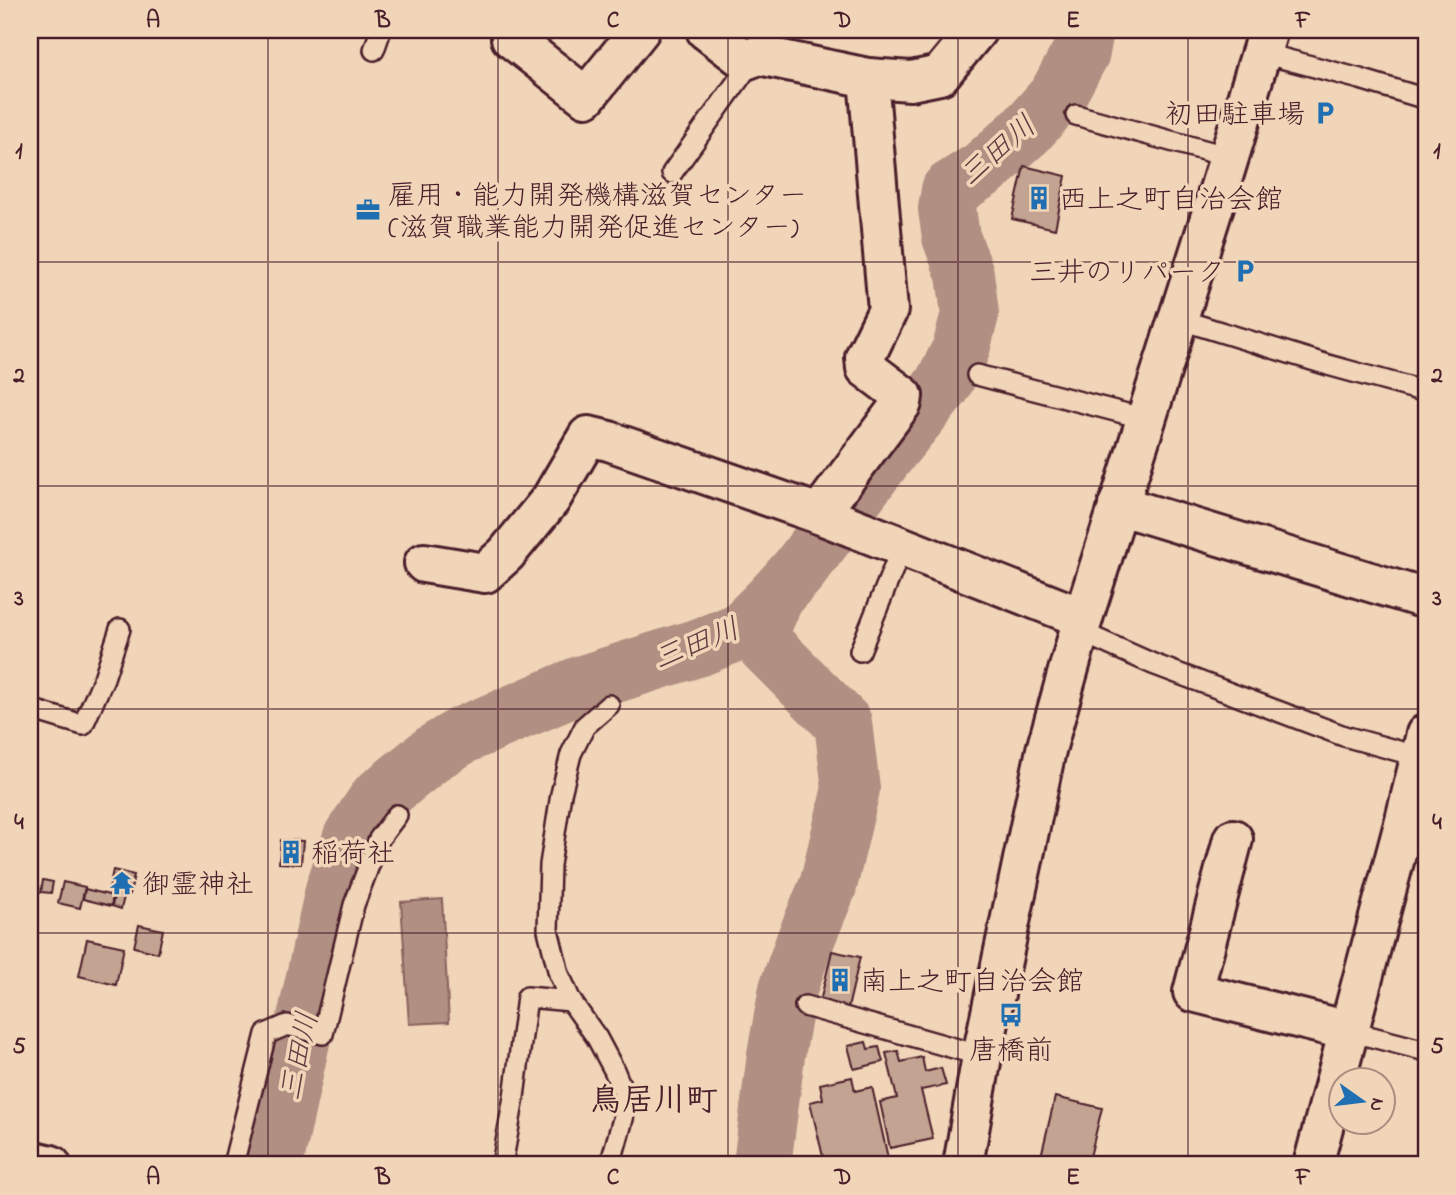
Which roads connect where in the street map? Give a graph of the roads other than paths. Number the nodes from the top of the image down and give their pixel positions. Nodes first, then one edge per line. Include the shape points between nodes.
1 (381, 30) edge
2 (640, 30) edge
3 (706, 30) edge
4 (976, 30) edge
5 (511, 38) dead end
6 (1265, 41) edge
7 (374, 50) dead end
8 (745, 60) junction
9 (868, 78) junction
10 (1426, 99) edge
11 (1076, 115) dead end
12 (1229, 157) junction
13 (672, 173) dead end
14 (1178, 319) junction
15 (977, 375) dead end
16 (1426, 392) edge
17 (1146, 419) junction
18 (1118, 505) junction
19 (832, 519) junction
20 (902, 547) junction
21 (424, 563) dead end
22 (1426, 599) edge
23 (1081, 624) junction
24 (120, 629) dead end
25 (860, 651) dead end
26 (609, 705) dead end
27 (30, 709) edge
28 (1423, 745) edge
29 (397, 815) dead end
30 (1416, 823) edge
31 (1233, 839) dead end
32 (571, 1001) junction
33 (805, 1006) dead end
34 (1349, 1031) junction
35 (1426, 1051) edge
36 (982, 1056) junction
37 (30, 1160) edge
38 (51, 1165) edge
39 (233, 1165) edge
40 (502, 1165) edge
41 (610, 1165) edge
42 (963, 1165) edge
43 (1313, 1165) edge

1 - 7 lane
2 - 5 street via 586,97
3 - 8 street
4 - 9 street via 940,75 911,81
6 - 10 lane via 1360,79
6 - 12 street
8 - 9 street via 759,55
8 - 13 lane via 744,72
9 - 19 street via 887,310 865,357 866,368 903,396
11 - 12 lane
12 - 14 street
14 - 16 lane
14 - 17 street
15 - 17 lane
17 - 18 street
18 - 22 street
18 - 23 street
19 - 20 street
19 - 21 street via 588,436 551,499 485,573
20 - 23 street
20 - 25 lane
23 - 28 lane via 1153,664 1344,736
23 - 36 street via 1046,750
24 - 27 lane via 83,725
26 - 32 lane via 585,726 571,754 550,865 548,930
28 - 30 street
29 - 39 lane via 379,839 354,905 323,1034 287,1025 266,1034
30 - 34 street
31 - 34 street via 1193,992
32 - 40 lane via 527,997
32 - 41 lane via 597,1038 626,1099
33 - 36 lane
34 - 35 lane
34 - 43 street
36 - 42 street
37 - 38 street

